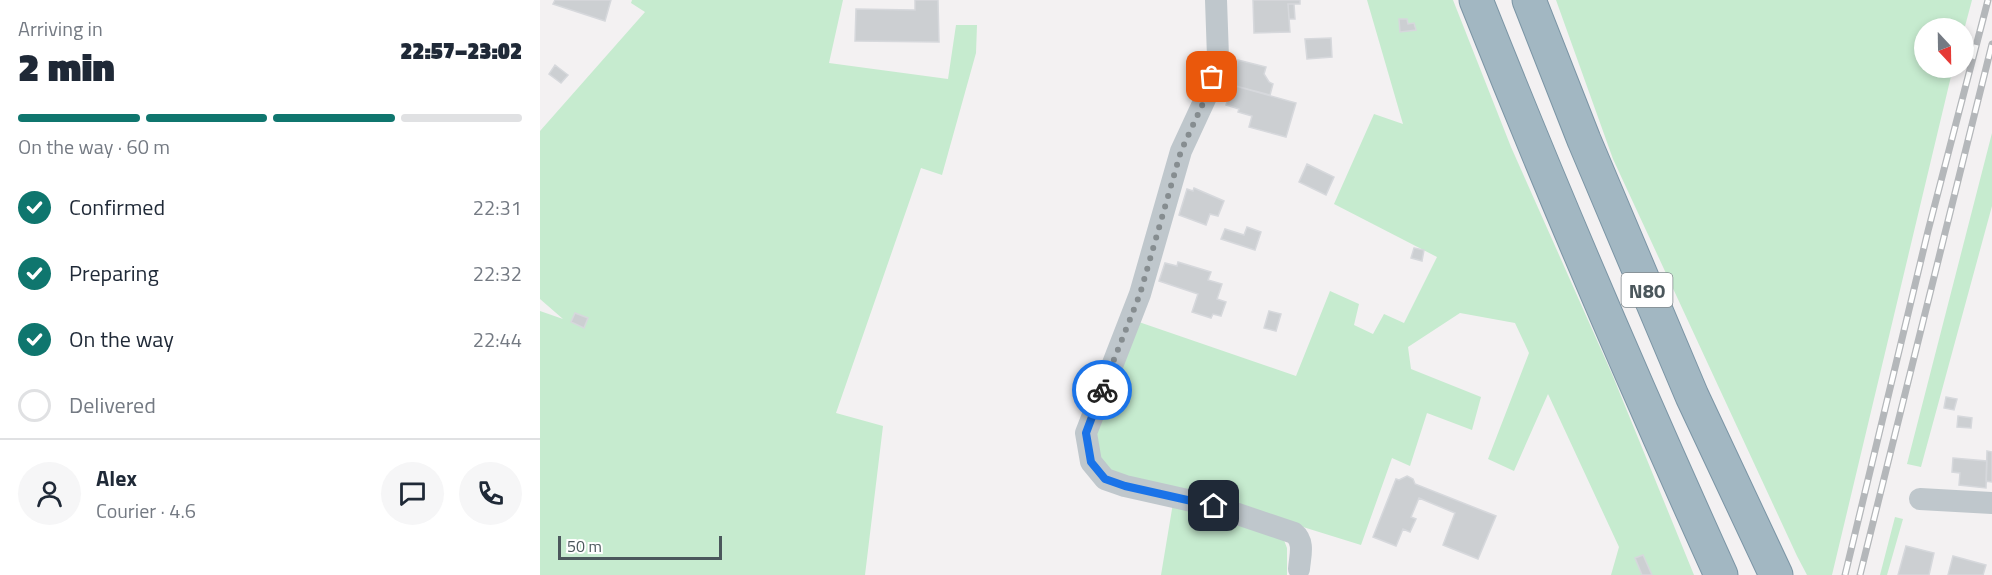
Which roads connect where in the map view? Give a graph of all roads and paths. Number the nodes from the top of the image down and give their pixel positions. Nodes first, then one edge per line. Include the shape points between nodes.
1 (1216, 0) edge
2 (1476, 0) edge
3 (1529, 0) edge
4 (1920, 499) dead end
5 (1992, 503) edge
6 (1299, 569) dead end
7 (1720, 575) edge
8 (1776, 575) edge

1 - 6 street via 1218,57 1206,97 1181,151 1140,294 1086,433 1091,462 1105,479 1214,506 1294,533 1302,546
2 - 7 highway, N80 via 1557,201
3 - 8 highway, N80 via 1692,396
4 - 5 street

